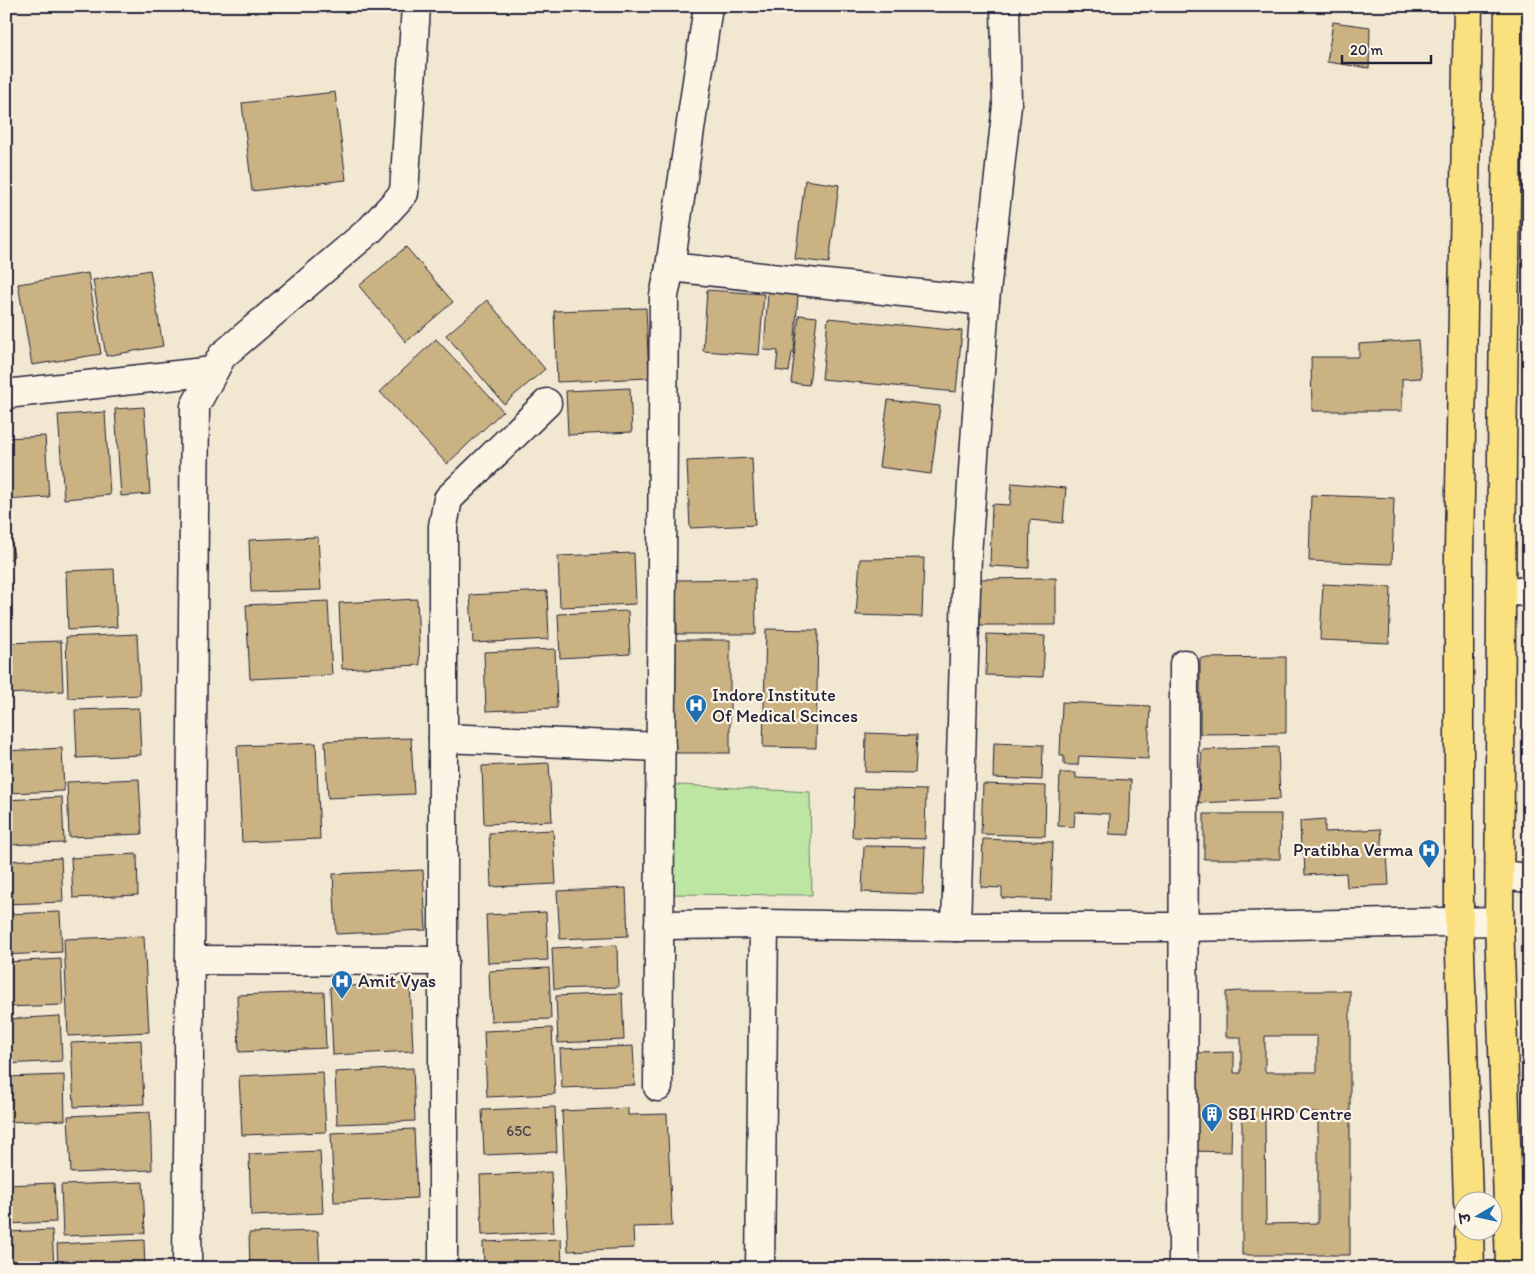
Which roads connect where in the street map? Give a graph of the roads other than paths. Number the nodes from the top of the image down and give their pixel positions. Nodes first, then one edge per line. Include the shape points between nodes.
1 (416, 6) edge
2 (708, 6) edge
3 (1005, 6) edge
4 (1468, 6) edge
5 (1508, 6) edge
6 (670, 267) junction
7 (985, 301) junction
8 (213, 371) junction
9 (6, 394) edge
10 (547, 403) dead end
11 (1501, 589) junction
12 (1529, 593) edge
13 (1184, 664) dead end
14 (443, 738) junction
15 (661, 747) junction
16 (1500, 875) junction
17 (1529, 878) edge
18 (1499, 921) junction
19 (1459, 923) junction
20 (764, 924) junction
21 (659, 925) junction
22 (956, 927) junction
23 (1184, 927) junction
24 (190, 960) junction
25 (444, 961) junction
26 (658, 1087) dead end
27 (1468, 1192) edge
28 (1469, 1242) edge
29 (187, 1268) edge
30 (443, 1268) edge
31 (760, 1268) edge
32 (1183, 1268) edge
33 (1470, 1268) edge
34 (1510, 1268) edge

1 - 8 street via 404,193 371,228 222,356
2 - 6 street
3 - 7 street via 1007,105
4 - 19 main road via 1460,552
5 - 11 main road
6 - 7 street
6 - 15 street via 664,296
7 - 22 street via 967,555
8 - 9 street
8 - 24 street via 195,406
10 - 14 street via 448,499 443,526
11 - 12 street
11 - 16 main road
13 - 23 street
14 - 15 street
14 - 25 street
15 - 21 street
16 - 17 street
16 - 18 main road
18 - 19 street
18 - 34 main road
19 - 23 street
19 - 27 main road
20 - 21 street
20 - 22 street
20 - 31 street
21 - 26 street
22 - 23 street
23 - 32 street
24 - 25 street
24 - 29 street
25 - 30 street
28 - 33 main road

